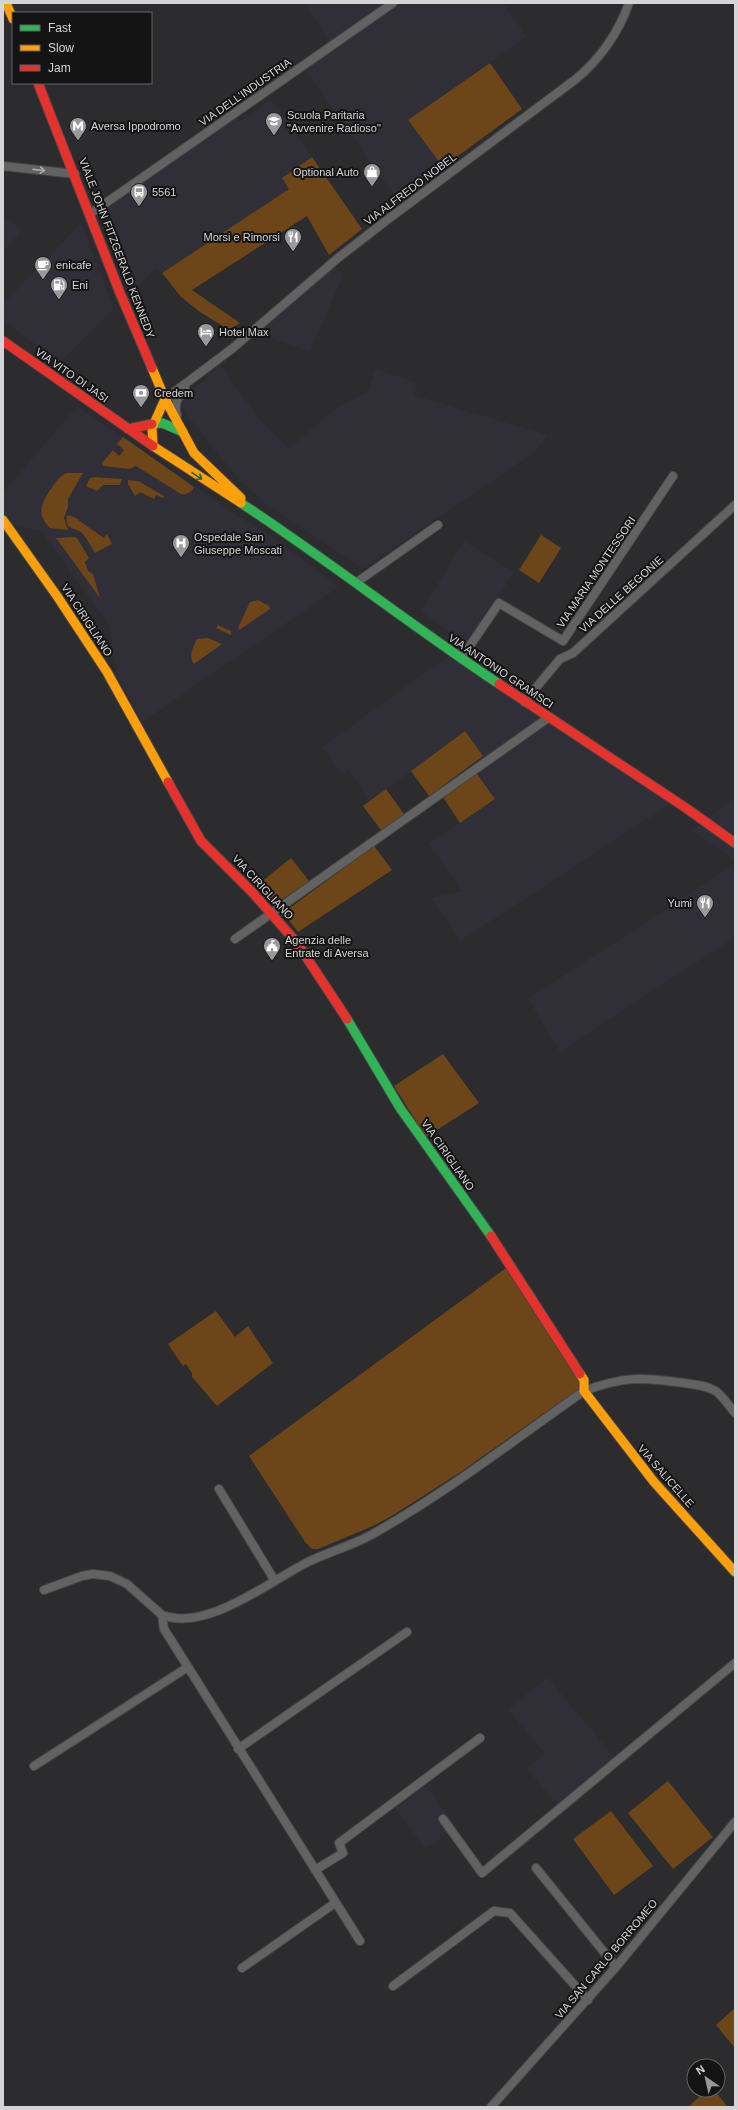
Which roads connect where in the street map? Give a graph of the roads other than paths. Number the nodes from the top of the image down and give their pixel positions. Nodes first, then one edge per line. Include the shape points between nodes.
1 (6, 3) edge
2 (393, 3) edge
3 (629, 3) edge
4 (12, 17) edge
5 (38, 84) edge
6 (3, 166) edge
7 (75, 174) junction
8 (90, 214) junction
9 (3, 341) edge
10 (189, 382) junction
11 (165, 399) junction
12 (152, 424) junction
13 (128, 429) junction
14 (183, 432) junction
15 (153, 446) junction
16 (194, 453) junction
17 (182, 466) junction
18 (672, 476) dead end
19 (735, 505) edge
20 (258, 514) junction
21 (3, 520) edge
22 (438, 525) dead end
23 (356, 582) junction
24 (461, 659) junction
25 (524, 702) junction
26 (548, 718) junction
27 (735, 843) edge
28 (272, 914) junction
29 (234, 939) dead end
30 (584, 1391) junction
31 (735, 1413) edge
32 (219, 1489) dead end
33 (735, 1572) edge
34 (275, 1581) junction
35 (44, 1590) dead end
36 (162, 1615) junction
37 (407, 1632) dead end
38 (735, 1663) edge
39 (188, 1667) junction
40 (480, 1738) dead end
41 (238, 1749) junction
42 (34, 1766) dead end
43 (443, 1819) dead end
44 (735, 1822) edge
45 (536, 1868) dead end
46 (315, 1870) junction
47 (335, 1903) junction
48 (360, 1941) dead end
49 (616, 1967) junction
50 (242, 1968) dead end
51 (393, 1986) dead end
52 (588, 2000) junction
53 (491, 2107) edge

1 - 4 main road
2 - 8 street, VIA DELL'INDUSTRIA
3 - 10 street, VIA ALFREDO NOBEL via 614,38 594,63 576,79 350,249
5 - 7 main road, VIALE JOHN FITZGERALD KENNEDY
6 -> 7 street
7 - 8 main road, VIALE JOHN FITZGERALD KENNEDY
8 - 11 main road, VIALE JOHN FITZGERALD KENNEDY
9 - 13 main road, VIA VITO DI JASI
10 - 11 street, VIA ALFREDO NOBEL
10 - 14 street, VIA ALFREDO NOBEL via 176,401 175,407
11 - 12 main road
11 - 14 main road, VIA ANTONIO GRAMSCI
12 - 13 main road
12 - 14 main road via 162,423
12 - 15 main road via 150,439
13 - 15 main road, VIA VITO DI JASI
14 - 16 main road, VIA ANTONIO GRAMSCI
15 - 17 main road, VIA ANTONIO GRAMSCI
16 - 17 main road via 193,459
16 - 20 main road, VIA ANTONIO GRAMSCI
17 -> 20 main road, VIA ANTONIO GRAMSCI
18 - 24 street, VIA MARIA MONTESSORI via 563,641 499,603
19 - 25 street, VIA DELLE BEGONIE via 573,653 560,659
20 - 23 main road, VIA ANTONIO GRAMSCI
21 - 28 main road, VIA CIRIGLIANO via 107,672 201,841
22 - 23 street
23 - 24 main road, VIA ANTONIO GRAMSCI
24 - 25 main road, VIA ANTONIO GRAMSCI
25 - 26 main road, VIA ANTONIO GRAMSCI
26 - 27 main road, VIA ANTONIO GRAMSCI
26 - 28 street
28 - 29 street
28 - 30 main road, VIA CIRIGLIANO via 302,949 400,1108 502,1252 584,1380
30 - 31 street via 617,1380 653,1379 700,1386 716,1392
30 - 33 main road, VIA SALICELLE via 649,1477
30 - 34 street via 420,1506 370,1536 309,1562
32 - 34 street
34 - 36 street via 212,1613 182,1619
35 - 36 street via 82,1576 110,1576 127,1584
36 - 39 street via 164,1629
37 - 41 street
38 - 43 street via 482,1873
39 - 41 street
39 - 42 street
40 - 46 street via 340,1843 343,1853
41 - 46 street
44 - 49 street, VIA SAN CARLO BORROMEO
45 - 49 street
46 - 47 street
47 - 48 street
47 - 50 street
49 - 52 street, VIA SAN CARLO BORROMEO
51 - 52 street via 494,1911 510,1913
52 - 53 street, VIA SAN CARLO BORROMEO

